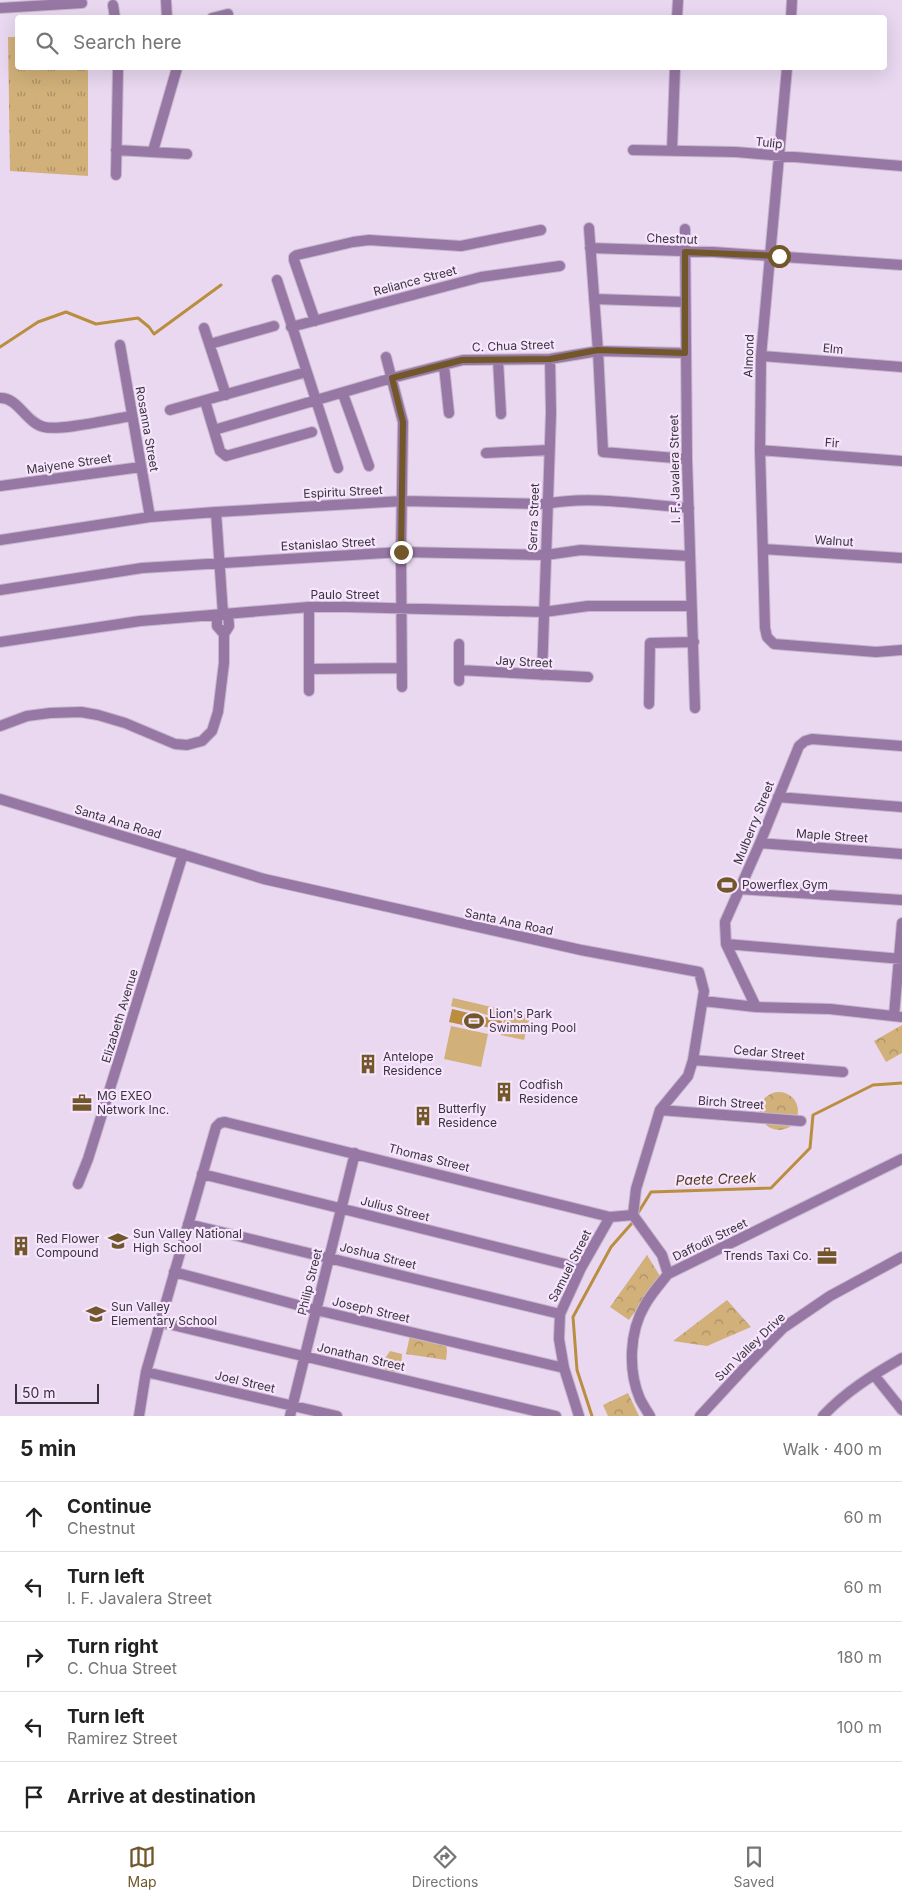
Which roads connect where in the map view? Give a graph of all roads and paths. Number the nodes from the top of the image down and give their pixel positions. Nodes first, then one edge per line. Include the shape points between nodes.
1 (166, 0) edge
2 (678, 0) edge
3 (792, 0) edge
4 (60, 2) edge
5 (82, 3) dead end
6 (113, 5) dead end
7 (0, 8) edge
8 (228, 14) dead end
9 (115, 15) edge
10 (167, 15) edge
11 (224, 15) edge
12 (677, 15) edge
13 (790, 15) edge
14 (118, 70) edge
15 (176, 70) edge
16 (675, 70) edge
17 (786, 70) edge
18 (116, 150) junction
19 (633, 150) dead end
20 (672, 150) junction
21 (153, 151) junction
22 (187, 154) dead end
23 (779, 157) junction
24 (902, 166) edge
25 (116, 175) dead end
26 (589, 228) dead end
27 (685, 229) dead end
28 (542, 230) dead end
29 (590, 248) junction
30 (685, 252) junction
31 (769, 256) junction
32 (902, 265) edge
33 (560, 266) dead end
34 (277, 280) dead end
35 (594, 299) junction
36 (685, 302) junction
37 (315, 321) junction
38 (274, 326) dead end
39 (292, 327) junction
40 (204, 328) dead end
41 (210, 344) junction
42 (120, 345) dead end
43 (598, 350) junction
44 (685, 353) junction
45 (761, 356) junction
46 (386, 357) dead end
47 (550, 359) junction
48 (498, 360) junction
49 (444, 366) junction
50 (902, 367) edge
51 (306, 372) junction
52 (392, 378) junction
53 (343, 394) junction
54 (226, 395) junction
55 (1, 398) edge
56 (205, 400) junction
57 (316, 401) junction
58 (170, 410) dead end
59 (449, 414) dead end
60 (501, 414) dead end
61 (132, 416) junction
62 (214, 430) junction
63 (312, 432) dead end
64 (549, 450) junction
65 (760, 450) junction
66 (486, 453) dead end
67 (687, 459) junction
68 (902, 461) edge
69 (369, 466) dead end
70 (141, 467) junction
71 (338, 468) dead end
72 (0, 486) edge
73 (403, 501) junction
74 (547, 504) junction
75 (689, 508) junction
76 (216, 512) junction
77 (150, 516) junction
78 (0, 540) edge
79 (763, 549) junction
80 (401, 552) junction
81 (546, 555) junction
82 (689, 556) junction
83 (902, 558) edge
84 (219, 563) junction
85 (0, 590) edge
86 (691, 606) junction
87 (310, 607) junction
88 (401, 608) junction
89 (544, 612) junction
90 (222, 614) junction
91 (0, 642) edge
92 (694, 642) junction
93 (459, 644) dead end
94 (902, 650) edge
95 (401, 668) junction
96 (309, 669) junction
97 (542, 676) junction
98 (588, 677) dead end
99 (402, 686) dead end
100 (309, 691) dead end
101 (649, 704) dead end
102 (695, 708) dead end
103 (0, 726) edge
104 (902, 746) edge
105 (778, 797) junction
106 (0, 799) edge
107 (902, 807) edge
108 (760, 843) junction
109 (183, 854) junction
110 (902, 854) edge
111 (740, 889) junction
112 (902, 900) edge
113 (902, 923) edge
114 (726, 944) junction
115 (900, 959) edge
116 (703, 1001) junction
117 (756, 1007) junction
118 (898, 1016) edge
119 (693, 1060) junction
120 (842, 1072) dead end
121 (660, 1110) junction
122 (801, 1121) dead end
123 (355, 1153) junction
124 (902, 1159) edge
125 (202, 1174) junction
126 (78, 1184) dead end
127 (341, 1208) junction
128 (633, 1215) junction
129 (610, 1217) junction
130 (188, 1224) junction
131 (329, 1257) junction
132 (902, 1257) edge
133 (582, 1268) junction
134 (174, 1272) junction
135 (668, 1274) junction
136 (316, 1310) junction
137 (560, 1314) junction
138 (160, 1322) junction
139 (305, 1357) junction
140 (902, 1358) edge
141 (564, 1368) junction
142 (146, 1372) junction
143 (874, 1375) junction
144 (902, 1410) edge
145 (292, 1411) edge
146 (139, 1416) edge
147 (338, 1416) edge
148 (556, 1416) edge
149 (579, 1416) edge
150 (650, 1416) edge
151 (700, 1416) edge
152 (823, 1416) edge

1 - 10 street
2 - 12 street
3 - 13 street
4 - 5 street
4 - 7 street
6 - 9 street
8 - 11 street
14 - 18 street
15 - 21 street
16 - 20 street
17 - 23 street, Almond
18 - 21 street
18 - 25 street
19 - 20 street, Tulip
20 - 23 street, Tulip
21 - 22 street
23 - 24 street, Tulip
23 - 31 street, Almond
26 - 29 street
27 - 30 street, I. F. Javalera Street
28 - 37 street via 461,246 369,240 297,255 294,260
29 - 30 street, Chestnut
29 - 35 street
30 - 31 street, Chestnut
30 - 36 street, I. F. Javalera Street
31 - 32 street, Chestnut
31 - 45 street, Almond
33 - 37 street, Reliance Street via 481,277
34 - 39 street
35 - 36 street
35 - 43 street
36 - 44 street, I. F. Javalera Street
37 - 39 street, Reliance Street
38 - 41 street
39 - 51 street
40 - 41 street
41 - 54 street
42 - 61 street, Rosanna Street
43 - 44 street, C. Chua Street
43 - 47 street, C. Chua Street
43 - 67 street via 603,452
44 - 67 street, I. F. Javalera Street
45 - 50 street, Elm
45 - 65 street, Almond
46 - 52 street
47 - 48 street, C. Chua Street
47 - 64 street, Serra Street
48 - 49 street, C. Chua Street via 462,360
48 - 60 street
49 - 52 street, C. Chua Street
49 - 59 street
51 - 54 street
51 - 57 street
52 - 53 street, C. Chua Street
52 - 73 street via 403,422
53 - 57 street, C. Chua Street
53 - 69 street
54 - 56 street
55 - 61 street via 10,400 44,427
56 - 58 street
56 - 62 street
57 - 62 street, C. Chua Street
57 - 71 street
61 - 70 street, Rosanna Street
62 - 63 street via 220,451 226,456
64 - 66 street
64 - 74 street, Serra Street
65 - 68 street, Fir
65 - 79 street, Almond
67 - 75 street, I. F. Javalera Street
70 - 72 street, Maiyene Street
70 - 77 street, Rosanna Street
73 - 74 street, Espiritu Street
73 - 76 street, Espiritu Street
73 - 80 street
74 - 75 street, Espiritu Street via 583,500
74 - 81 street, Serra Street
75 - 82 street, I. F. Javalera Street
76 - 77 street, Espiritu Street
76 - 84 street
77 - 78 street, Espiritu Street
79 - 83 street, Walnut
79 - 94 street, Almond via 765,628 767,637 774,644 876,652
80 - 81 street, Estanislao Street
80 - 84 street, Estanislao Street
80 - 88 street
81 - 82 street, Estanislao Street via 581,550
81 - 89 street, Serra Street
82 - 86 street, I. F. Javalera Street
84 - 85 street, Estanislao Street via 142,568
84 - 90 street
86 - 89 street, Paulo Street via 588,606
86 - 92 street, I. F. Javalera Street
87 - 88 street, Paulo Street
87 - 90 street, Paulo Street
87 - 96 street
88 - 89 street, Paulo Street
88 - 95 street
89 - 97 street, Serra Street
90 - 91 street, Paulo Street via 140,621
90 - 103 street via 229,626 224,634 218,712 212,731 202,741 175,744 125,723 81,712 27,716
92 - 101 street via 650,642
92 - 102 street, I. F. Javalera Street
93 - 97 street, Jay Street via 459,676
95 - 96 street
95 - 99 street
96 - 100 street
97 - 98 street, Jay Street
104 - 105 street, Mulberry Street via 805,741 799,746
105 - 107 street
105 - 108 street, Mulberry Street
106 - 109 street, Santa Ana Road
108 - 110 street, Maple Street
108 - 111 street, Mulberry Street
109 - 116 street, Santa Ana Road via 264,879 424,916 699,972
109 - 126 street, Elizabeth Avenue
111 - 112 street
111 - 114 street, Mulberry Street via 725,922
113 - 115 street
114 - 115 street
114 - 117 street, Mulberry Street
115 - 118 street
116 - 117 street
116 - 119 street, Santa Ana Road
117 - 118 street via 830,1009
119 - 120 street, Cedar Street
119 - 121 street, Santa Ana Road via 688,1076
121 - 122 street, Birch Street
121 - 128 street, Santa Ana Road via 636,1189
123 - 125 street, Thomas Street via 225,1122 216,1127
123 - 127 street, Philip Street
123 - 129 street, Thomas Street
124 - 135 street, Daffodil Street
125 - 127 street, Julius Street
125 - 130 street
127 - 131 street, Philip Street
127 - 133 street, Julius Street
128 - 129 street, Thomas Street
128 - 135 street via 662,1255
129 - 133 street, Samuel Street
130 - 131 street, Joshua Street
130 - 134 street
131 - 136 street, Philip Street
131 - 137 street, Joshua Street
132 - 151 street, Sun Valley Drive via 830,1296 783,1328
133 - 137 street, Samuel Street
134 - 136 street, Joseph Street
134 - 138 street
135 - 150 street, Daffodil Street via 644,1306 633,1341 632,1367 640,1399
136 - 139 street, Philip Street
136 - 141 street, Joseph Street
137 - 141 street, Samuel Street via 559,1339
138 - 139 street, Jonathan Street
138 - 142 street
139 - 145 street, Philip Street
139 - 148 street, Jonathan Street
140 - 143 street
141 - 149 street, Samuel Street
142 - 145 street, Joel Street
142 - 146 street
143 - 144 street
143 - 152 street
145 - 147 street, Joel Street

